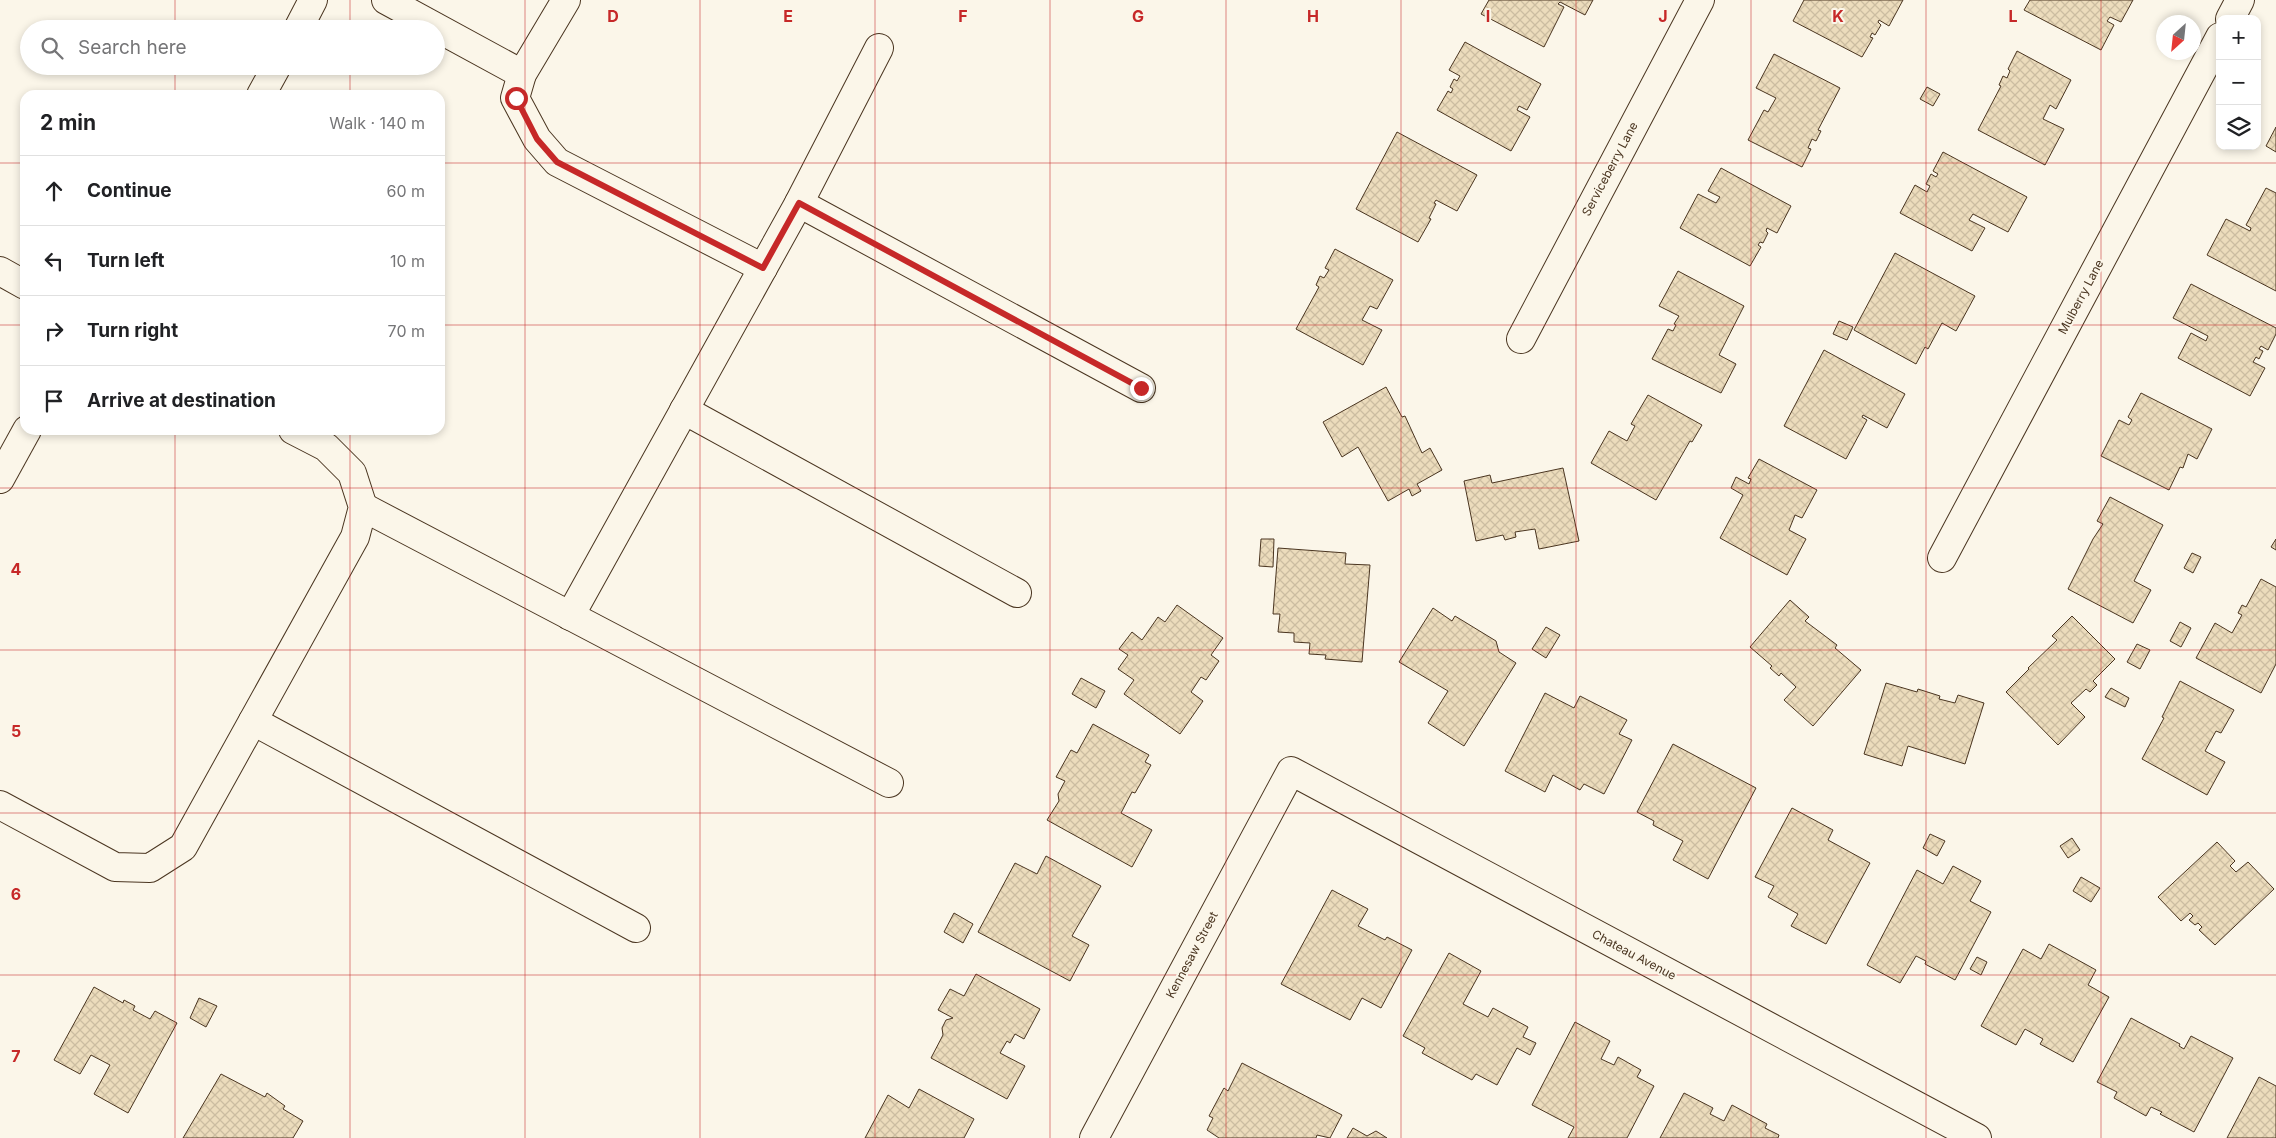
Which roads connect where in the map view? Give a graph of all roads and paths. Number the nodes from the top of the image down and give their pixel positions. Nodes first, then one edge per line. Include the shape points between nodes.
1 (313, 0) edge
2 (386, 0) edge
3 (566, 0) edge
4 (1700, 0) edge
5 (2240, 0) edge
6 (2232, 15) edge
7 (303, 20) edge
8 (423, 20) edge
9 (445, 32) edge
10 (2216, 44) edge
11 (879, 48) dead end
12 (522, 74) junction
13 (272, 75) edge
14 (264, 90) edge
15 (799, 203) junction
16 (763, 268) junction
17 (0, 270) edge
18 (20, 282) edge
19 (1521, 338) dead end
20 (1141, 388) dead end
21 (684, 410) junction
22 (24, 435) edge
23 (303, 435) edge
24 (0, 479) edge
25 (363, 507) junction
26 (1942, 558) dead end
27 (1017, 593) dead end
28 (570, 616) junction
29 (253, 721) junction
30 (1291, 772) joint
31 (889, 783) dead end
32 (0, 805) edge
33 (636, 928) dead end
34 (1094, 1138) edge
35 (1976, 1138) edge

1 - 7 street
2 - 8 street
3 - 12 street
4 - 19 street, Serviceberry Lane
5 - 6 street
9 - 12 street
10 - 26 street, Mulberry Lane
11 - 15 street
12 - 16 street via 516,98 537,139 557,162
13 - 14 street
15 - 16 street
15 - 20 street
16 - 21 street
17 - 18 street
21 - 27 street
21 - 28 street
22 - 24 street
23 - 25 street via 326,447 352,473
25 - 28 street
25 - 29 street via 355,537
28 - 31 street
29 - 32 street via 183,847 150,868 116,867
29 - 33 street
30 - 34 street, Kennesaw Street
30 - 35 street, Chateau Avenue

